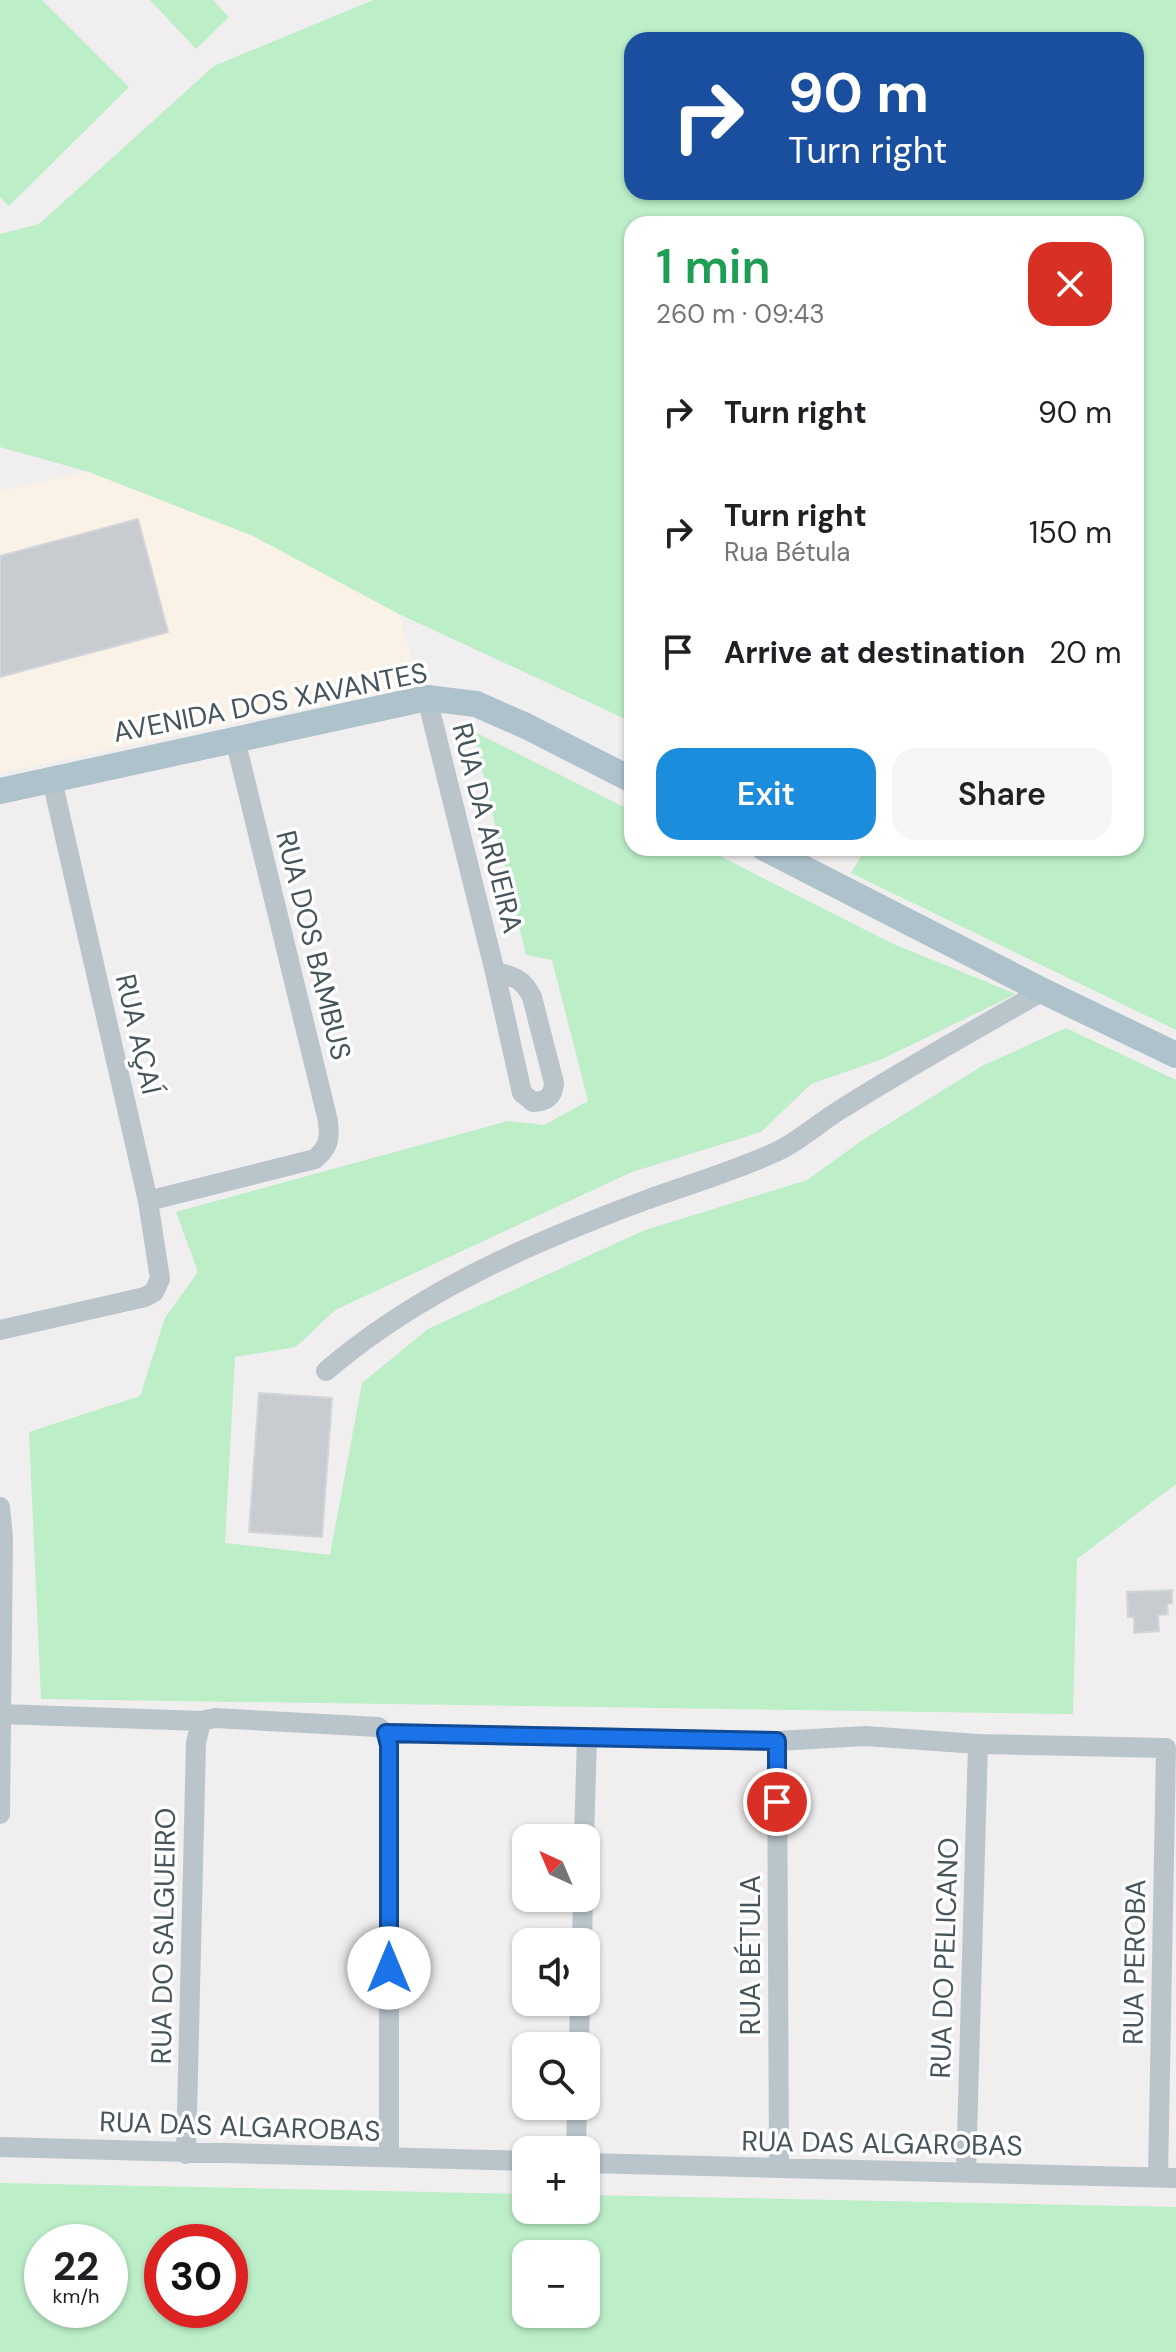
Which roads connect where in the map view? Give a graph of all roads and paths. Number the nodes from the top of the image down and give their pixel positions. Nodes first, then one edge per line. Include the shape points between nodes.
1 (427, 698) junction
2 (235, 739) junction
3 (624, 776) edge
4 (52, 780) junction
5 (0, 791) edge
6 (780, 856) edge
7 (495, 972) junction
8 (1043, 991) junction
9 (1176, 1055) edge
10 (148, 1201) junction
11 (0, 1330) edge
12 (326, 1371) dead end
13 (0, 1507) edge
14 (2, 1714) junction
15 (201, 1721) junction
16 (382, 1730) junction
17 (587, 1738) junction
18 (777, 1741) junction
19 (978, 1744) junction
20 (0, 1814) edge
21 (584, 1824) edge
22 (0, 2147) edge
23 (186, 2154) junction
24 (389, 2158) junction
25 (512, 2161) edge
26 (600, 2163) edge
27 (779, 2168) junction
28 (966, 2173) junction
29 (1167, 2178) edge

1 - 2 main road, AVENIDA DOS XAVANTES
1 - 3 main road, AVENIDA DOS XAVANTES via 476,704
1 - 7 street, RUA DA ARUEIRA
2 - 4 main road, AVENIDA DOS XAVANTES
2 - 10 street, RUA DOS BAMBUS via 330,1139 315,1159
4 - 5 main road, AVENIDA DOS XAVANTES
4 - 10 street, RUA AÇAÍ
6 - 8 main road
7 - 7 street, RUA DA ARUEIRA via 517,977 532,997 554,1083 549,1099 533,1102 522,1093
8 - 9 main road
8 - 12 street via 781,1150 494,1263 402,1313
10 - 11 street, RUA AÇAÍ via 160,1279 154,1292
13 - 14 street
14 - 15 street
14 - 20 street
15 - 16 street
15 - 23 street, RUA DO SALGUEIRO via 196,1743
16 - 17 street
16 - 24 street via 389,1745
17 - 18 street
17 - 21 street
18 - 19 street via 865,1736
18 - 27 street, RUA BÉTULA
19 - 28 street, RUA DO PELICANO
19 - 29 street, RUA PEROBA via 1166,1748
22 - 23 street, RUA DAS ALGAROBAS
23 - 24 street, RUA DAS ALGAROBAS
24 - 25 street, RUA DAS ALGAROBAS
26 - 27 street, RUA DAS ALGAROBAS
27 - 28 street, RUA DAS ALGAROBAS
28 - 29 street, RUA DAS ALGAROBAS

